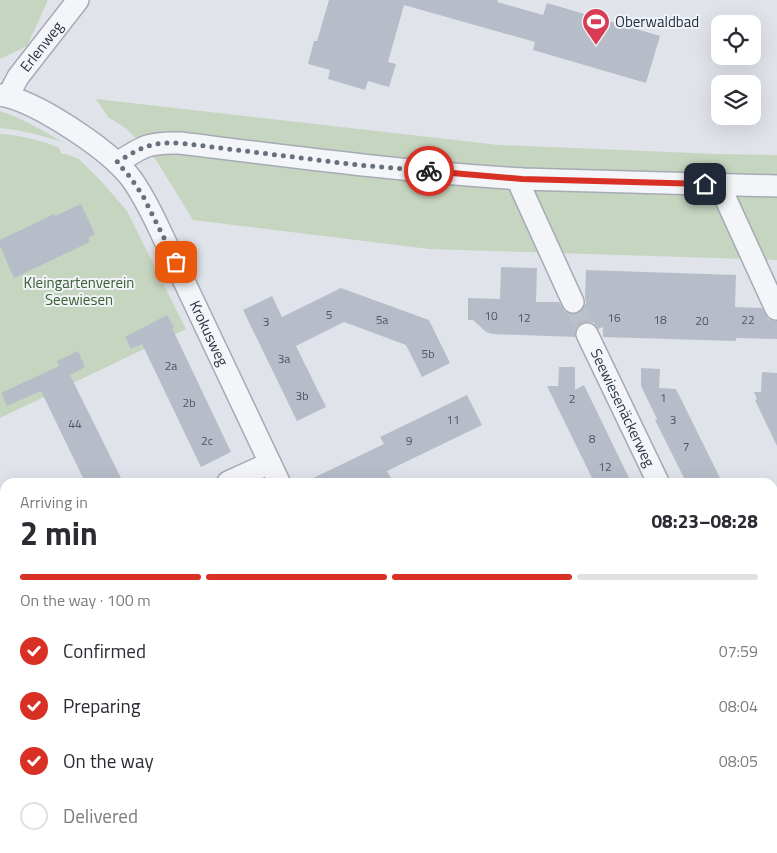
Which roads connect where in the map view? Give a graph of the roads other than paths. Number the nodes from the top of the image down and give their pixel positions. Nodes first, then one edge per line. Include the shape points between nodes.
1 (78, 0) edge
2 (4, 96) edge
3 (117, 162) junction
4 (522, 179) junction
5 (723, 185) junction
6 (777, 186) edge
7 (573, 302) tunnel mouth
8 (776, 309) dead end
9 (587, 334) tunnel mouth
10 (270, 463) junction
11 (237, 478) edge
12 (277, 478) edge
13 (656, 478) edge

1 - 2 street, Erlenweg
2 - 3 street, Krokusweg via 58,120
3 - 4 street via 147,146 190,144 358,165
3 - 10 street, Krokusweg via 143,196
4 - 5 street
4 - 7 street via 521,188
5 - 6 street
5 - 8 street via 723,193
9 - 13 street, Seewiesenäckerweg
10 - 11 street
10 - 12 street, Krokusweg

